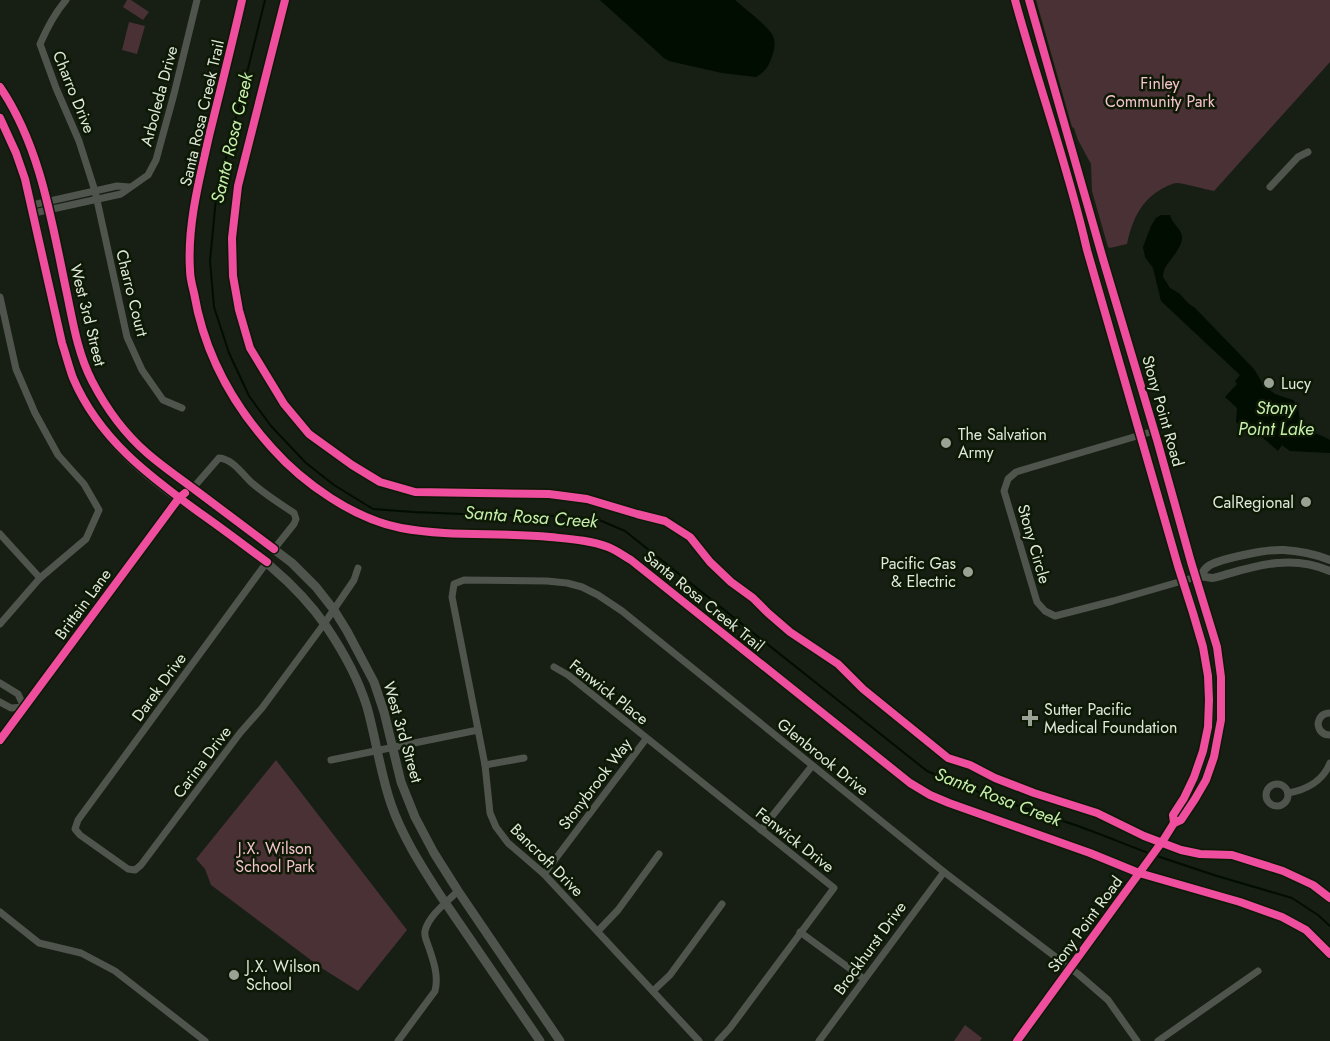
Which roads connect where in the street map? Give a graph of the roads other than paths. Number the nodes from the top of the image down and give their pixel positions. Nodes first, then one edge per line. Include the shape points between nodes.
1 (66, 0) edge
2 (197, 0) edge
3 (1016, 0) edge
4 (1029, 0) edge
5 (0, 87) edge
6 (0, 118) edge
7 (1308, 152) dead end
8 (129, 187) junction
9 (1270, 187) dead end
10 (95, 191) junction
11 (96, 200) junction
12 (48, 206) junction
13 (33, 209) junction
14 (0, 297) edge
15 (182, 408) dead end
16 (1154, 431) junction
17 (1141, 435) junction
18 (193, 488) junction
19 (179, 498) junction
20 (0, 534) edge
21 (274, 549) junction
22 (1330, 560) edge
23 (267, 562) junction
24 (358, 568) dead end
25 (1330, 571) edge
26 (1198, 576) junction
27 (40, 578) junction
28 (1183, 581) junction
29 (453, 584) joint
30 (334, 610) junction
31 (0, 624) edge
32 (324, 624) junction
33 (554, 667) dead end
34 (0, 683) edge
35 (0, 702) edge
36 (24, 707) junction
37 (1330, 713) edge
38 (478, 730) junction
39 (1330, 735) edge
40 (646, 739) junction
41 (0, 740) edge
42 (392, 747) junction
43 (376, 750) junction
44 (524, 758) dead end
45 (331, 760) dead end
46 (485, 765) junction
47 (812, 766) junction
48 (1329, 767) edge
49 (1288, 793) dead end
50 (1174, 823) junction
51 (75, 829) joint
52 (761, 830) junction
53 (659, 854) dead end
54 (944, 872) junction
55 (544, 874) junction
56 (458, 891) junction
57 (446, 903) junction
58 (722, 904) dead end
59 (0, 912) edge
60 (598, 931) junction
61 (800, 932) junction
62 (1069, 967) junction
63 (1258, 971) dead end
64 (864, 979) junction
65 (653, 991) junction
66 (205, 1041) edge
67 (398, 1041) edge
68 (540, 1041) edge
69 (560, 1041) edge
70 (699, 1041) edge
71 (718, 1041) edge
72 (819, 1041) edge
73 (1017, 1041) edge
74 (1137, 1041) edge
75 (1158, 1041) edge

1 - 10 street, Charro Drive via 48,24 40,44
2 - 8 street, Arboleda Drive via 156,160 148,175
3 - 17 main road, Stony Point Road
4 - 16 main road, Stony Point Road
5 - 12 main road, West 3rd Street via 30,147
6 - 13 main road, West 3rd Street via 22,167
7 - 9 street via 1298,157
8 - 10 street, Arboleda Drive
8 - 11 street, Arboleda Drive via 121,194
10 - 11 street, Charro Drive
10 - 12 street, Arboleda Drive
11 - 12 street, Arboleda Drive
11 - 15 street, Charro Court via 127,337 142,370 163,400
12 - 13 street, Arboleda Drive
12 - 18 main road, West 3rd Street via 73,324 91,380 128,435
13 - 19 main road, West 3rd Street via 73,378 116,444
14 - 27 street via 16,369 35,413 58,455 84,484 99,510 86,539
16 - 17 street, Stony Circle
16 - 26 main road, Stony Point Road
17 - 28 main road, Stony Point Road
17 - 28 street, Stony Circle via 1016,472 1008,479 1004,491 1037,602 1055,616
18 - 19 street, Brittain Lane
18 - 21 main road, West 3rd Street
18 - 21 street, Brittain Lane via 219,458 230,462 294,513 294,524
19 - 23 main road, West 3rd Street
19 - 36 street, Brittain Lane
20 - 27 street
21 - 30 main road, West 3rd Street via 302,572
22 - 26 street via 1308,553 1260,552 1210,565
23 - 32 main road, West 3rd Street via 296,588
23 - 51 street, Darek Drive
24 - 30 street, Carina Drive
25 - 26 street via 1292,562 1267,563 1213,578
26 - 28 street, Stony Circle
26 - 50 main road, Stony Point Road via 1221,677 1221,720 1206,780 1181,820
27 - 31 street
28 - 50 main road, Stony Point Road via 1208,676 1208,727 1194,777 1173,815
29 - 38 street, Bancroft Drive via 452,597
29 - 47 street, Glenbrook Drive via 464,580 547,581 574,585 598,595
30 - 32 street, Carina Drive
30 - 42 main road, West 3rd Street via 374,682
32 - 43 main road, West 3rd Street via 348,661 362,693
32 - 51 street, Carina Drive via 135,870 128,869
33 - 40 street, Fenwick Place
34 - 36 street via 18,693
35 - 36 street via 11,708
36 - 41 street, Brittain Lane
37 - 39 street via 1323,714 1317,724 1323,734
38 - 42 street
38 - 46 street, Bancroft Drive
40 - 52 street, Fenwick Drive
40 - 55 street, Stonybrook Way
42 - 43 street
42 - 56 main road, West 3rd Street via 400,782 415,817
43 - 45 street
43 - 57 main road, West 3rd Street via 396,817
44 - 46 street
46 - 55 street, Bancroft Drive via 490,813 496,827 508,843
47 - 52 street
47 - 54 street, Glenbrook Drive
48 - 49 street via 1315,783
50 - 62 main road, Stony Point Road
52 - 61 street, Fenwick Drive via 834,888
53 - 60 street
54 - 62 street, Glenbrook Drive
54 - 64 street, Brockhurst Drive
55 - 60 street, Bancroft Drive
56 - 57 street
56 - 69 main road, West 3rd Street
57 - 67 street via 433,916 425,936 436,973 435,991
57 - 68 main road, West 3rd Street
58 - 65 street via 670,975
59 - 66 street via 39,943 81,953 115,971
60 - 65 street, Bancroft Drive
61 - 64 street
61 - 71 street, Fenwick Drive
62 - 73 main road, Stony Point Road
62 - 74 street, Glenbrook Drive via 1108,1000
63 - 75 street
64 - 72 street, Brockhurst Drive
65 - 70 street, Bancroft Drive

